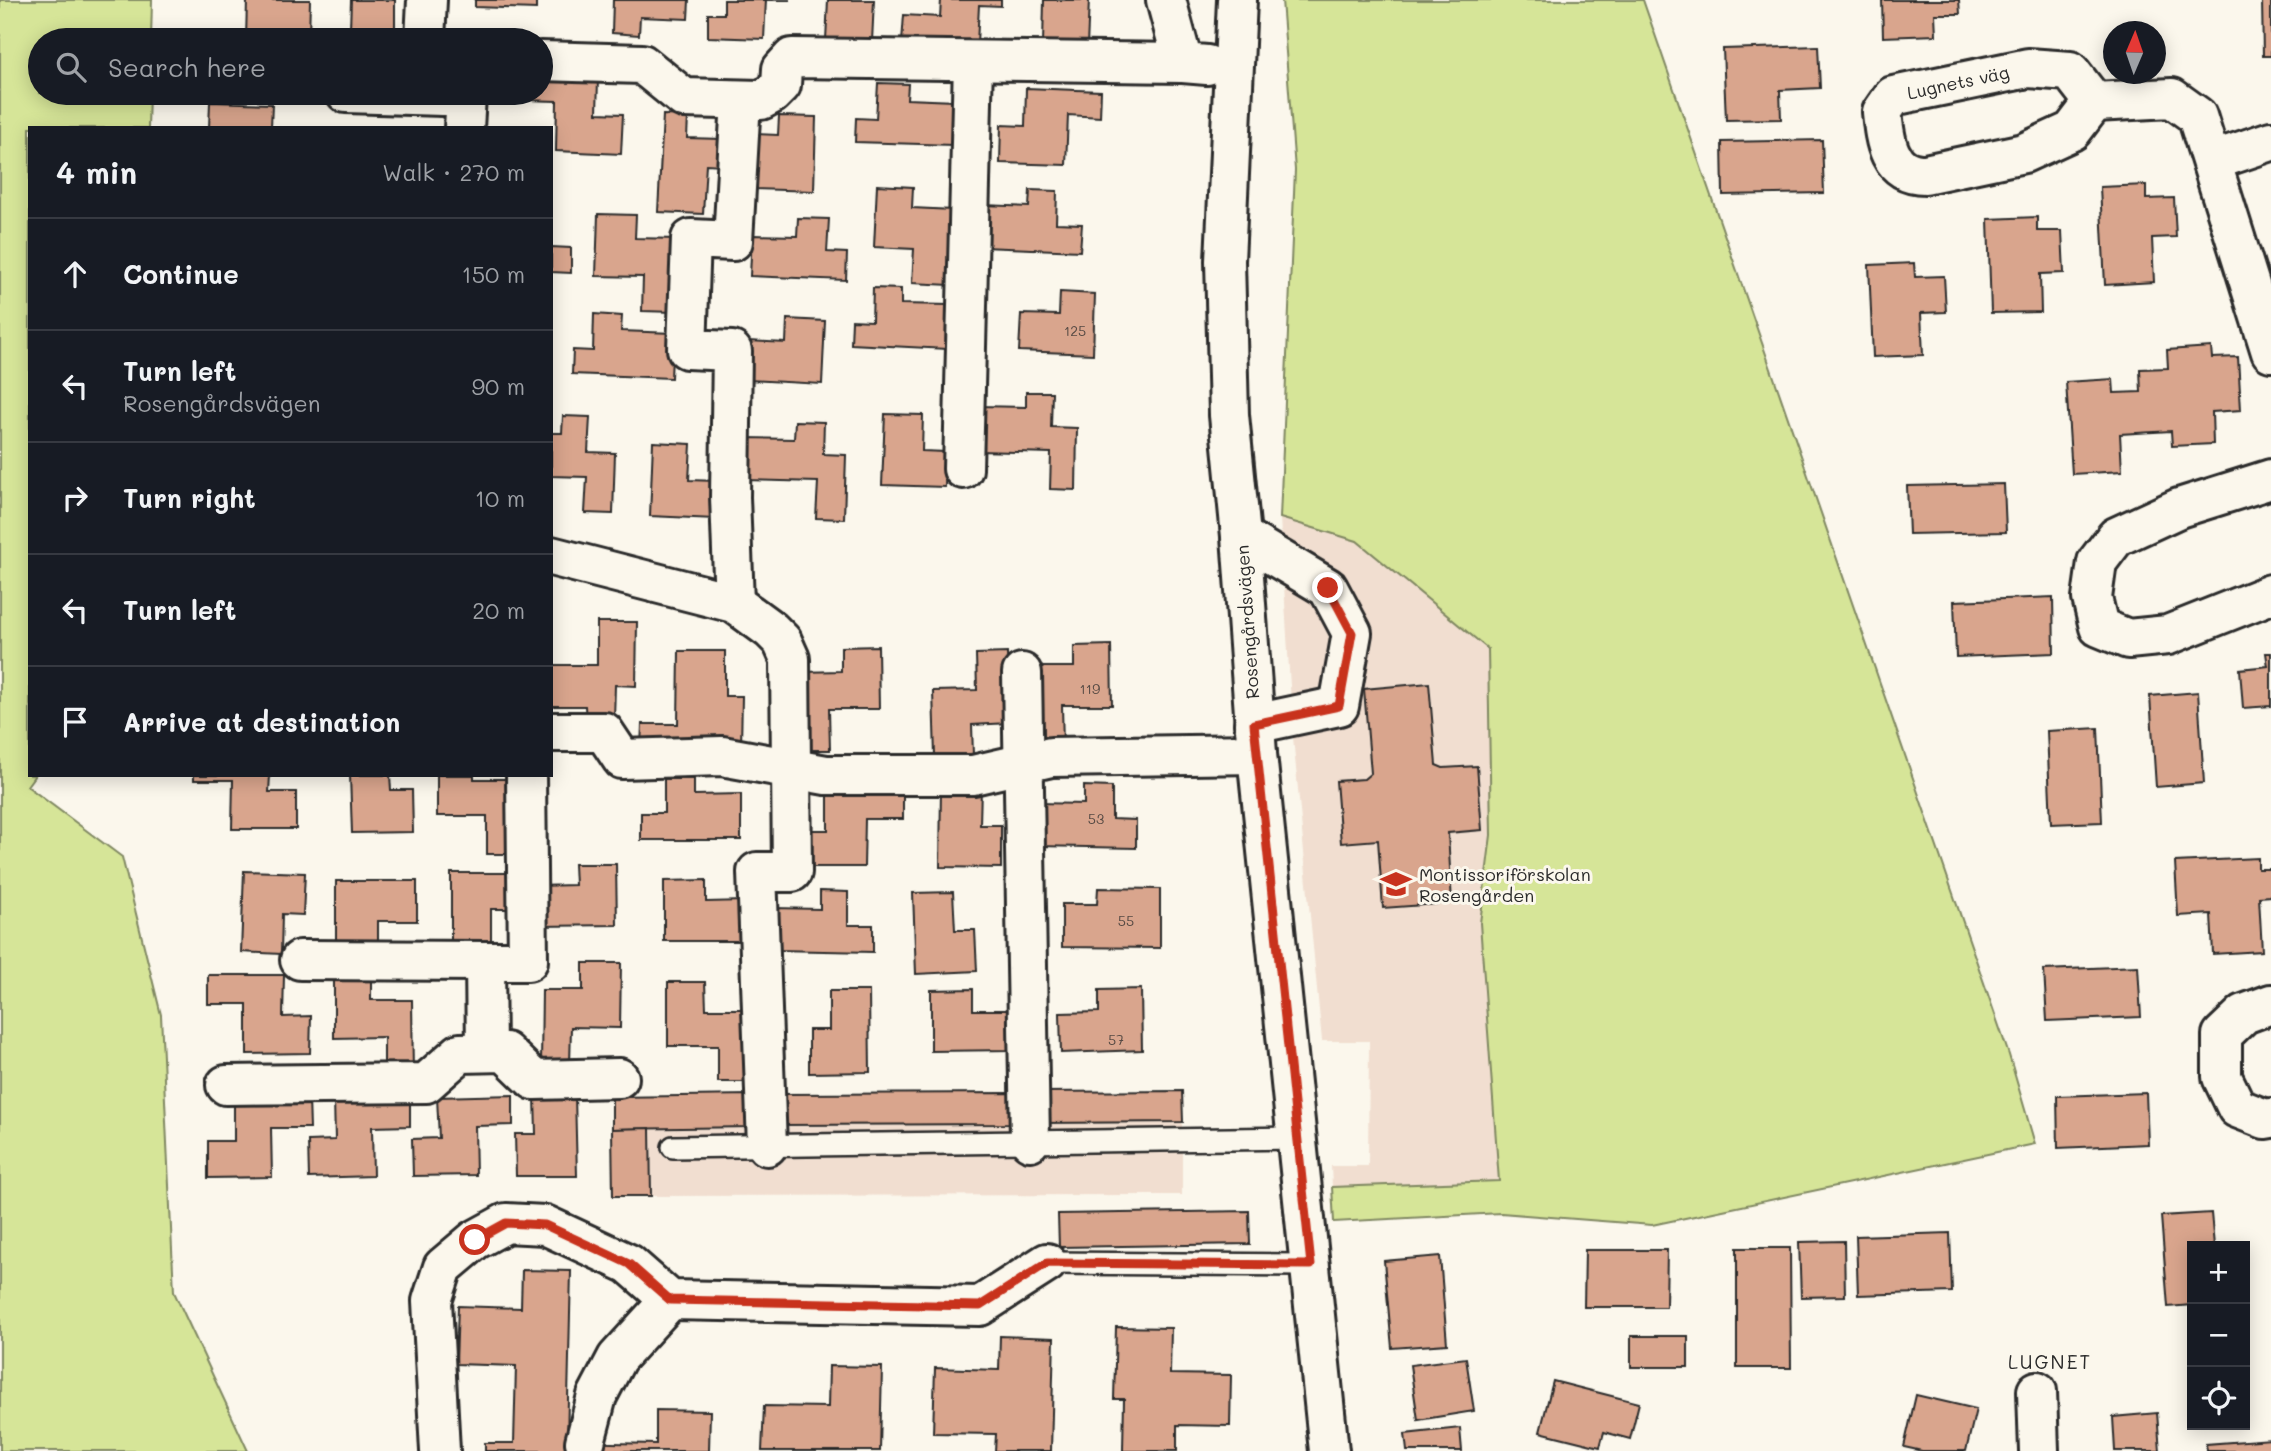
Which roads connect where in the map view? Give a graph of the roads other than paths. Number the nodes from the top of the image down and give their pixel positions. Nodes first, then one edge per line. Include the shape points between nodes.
1 (427, 0) edge
2 (1166, 0) edge
3 (1237, 0) edge
4 (426, 28) edge
5 (553, 61) edge
6 (973, 61) junction
7 (1183, 63) junction
8 (1234, 67) junction
9 (741, 100) junction
10 (2094, 102) junction
11 (465, 105) edge
12 (464, 126) edge
13 (2271, 141) edge
14 (2212, 161) junction
15 (2259, 272) edge
16 (2271, 352) edge
17 (962, 469) dead end
18 (2271, 479) edge
19 (1241, 536) junction
20 (553, 557) edge
21 (2271, 594) edge
22 (734, 603) junction
23 (1022, 673) dead end
24 (553, 732) edge
25 (1255, 739) junction
26 (1023, 765) junction
27 (793, 770) junction
28 (526, 777) edge
29 (300, 960) dead end
30 (485, 961) junction
31 (2271, 1004) edge
32 (486, 1051) junction
33 (620, 1078) dead end
34 (226, 1085) dead end
35 (2271, 1118) edge
36 (1297, 1138) junction
37 (1030, 1142) junction
38 (767, 1146) junction
39 (673, 1147) dead end
40 (1047, 1263) joint
41 (1311, 1265) junction
42 (670, 1300) junction
43 (2037, 1391) dead end
44 (585, 1443) dead end
45 (440, 1451) edge
46 (1329, 1451) edge
47 (2039, 1451) edge

1 - 4 street
2 - 7 street
3 - 8 street, Rosengårdsvägen
5 - 9 street via 642,64 684,98
6 - 7 street
6 - 9 street via 792,58 772,94 761,100
6 - 17 street
7 - 8 street
8 - 19 street, Rosengårdsvägen via 1225,261 1229,415
9 - 22 street via 733,241 691,239 687,349 732,351
10 - 10 street, Lugnets väg via 2072,131 2024,153 1925,174 1912,174 1893,158 1882,112 1893,96 2028,68 2070,71
10 - 14 street via 2172,97 2197,116
11 - 12 street
13 - 14 street
14 - 15 street
15 - 16 street
18 - 21 street via 2179,508 2116,537 2097,562 2092,598 2099,627 2128,639 2168,635
19 - 25 street, Rosengårdsvägen
19 - 25 street via 1328,588 1352,633 1339,706
20 - 22 street
22 - 27 street via 782,641 790,659
23 - 26 street
24 - 27 street via 604,732 622,759 722,756
25 - 26 street via 1051,757
25 - 36 street, Rosengårdsvägen
26 - 27 street via 973,775 826,775
26 - 37 street
27 - 38 street via 792,873 757,872
28 - 30 street via 528,961
29 - 30 street
30 - 32 street
31 - 35 street via 2244,1014 2222,1035 2222,1077 2236,1108
32 - 33 street via 505,1052 534,1080
32 - 34 street via 460,1053 426,1083
36 - 37 lane
36 - 41 street, Rosengårdsvägen
37 - 38 lane
38 - 39 lane
40 - 41 lane
40 - 42 street via 980,1306
41 - 46 street, Rosengårdsvägen
42 - 44 street via 617,1358 597,1396
42 - 45 street via 629,1264 545,1225 506,1223 475,1240 443,1267 432,1301
43 - 47 street

